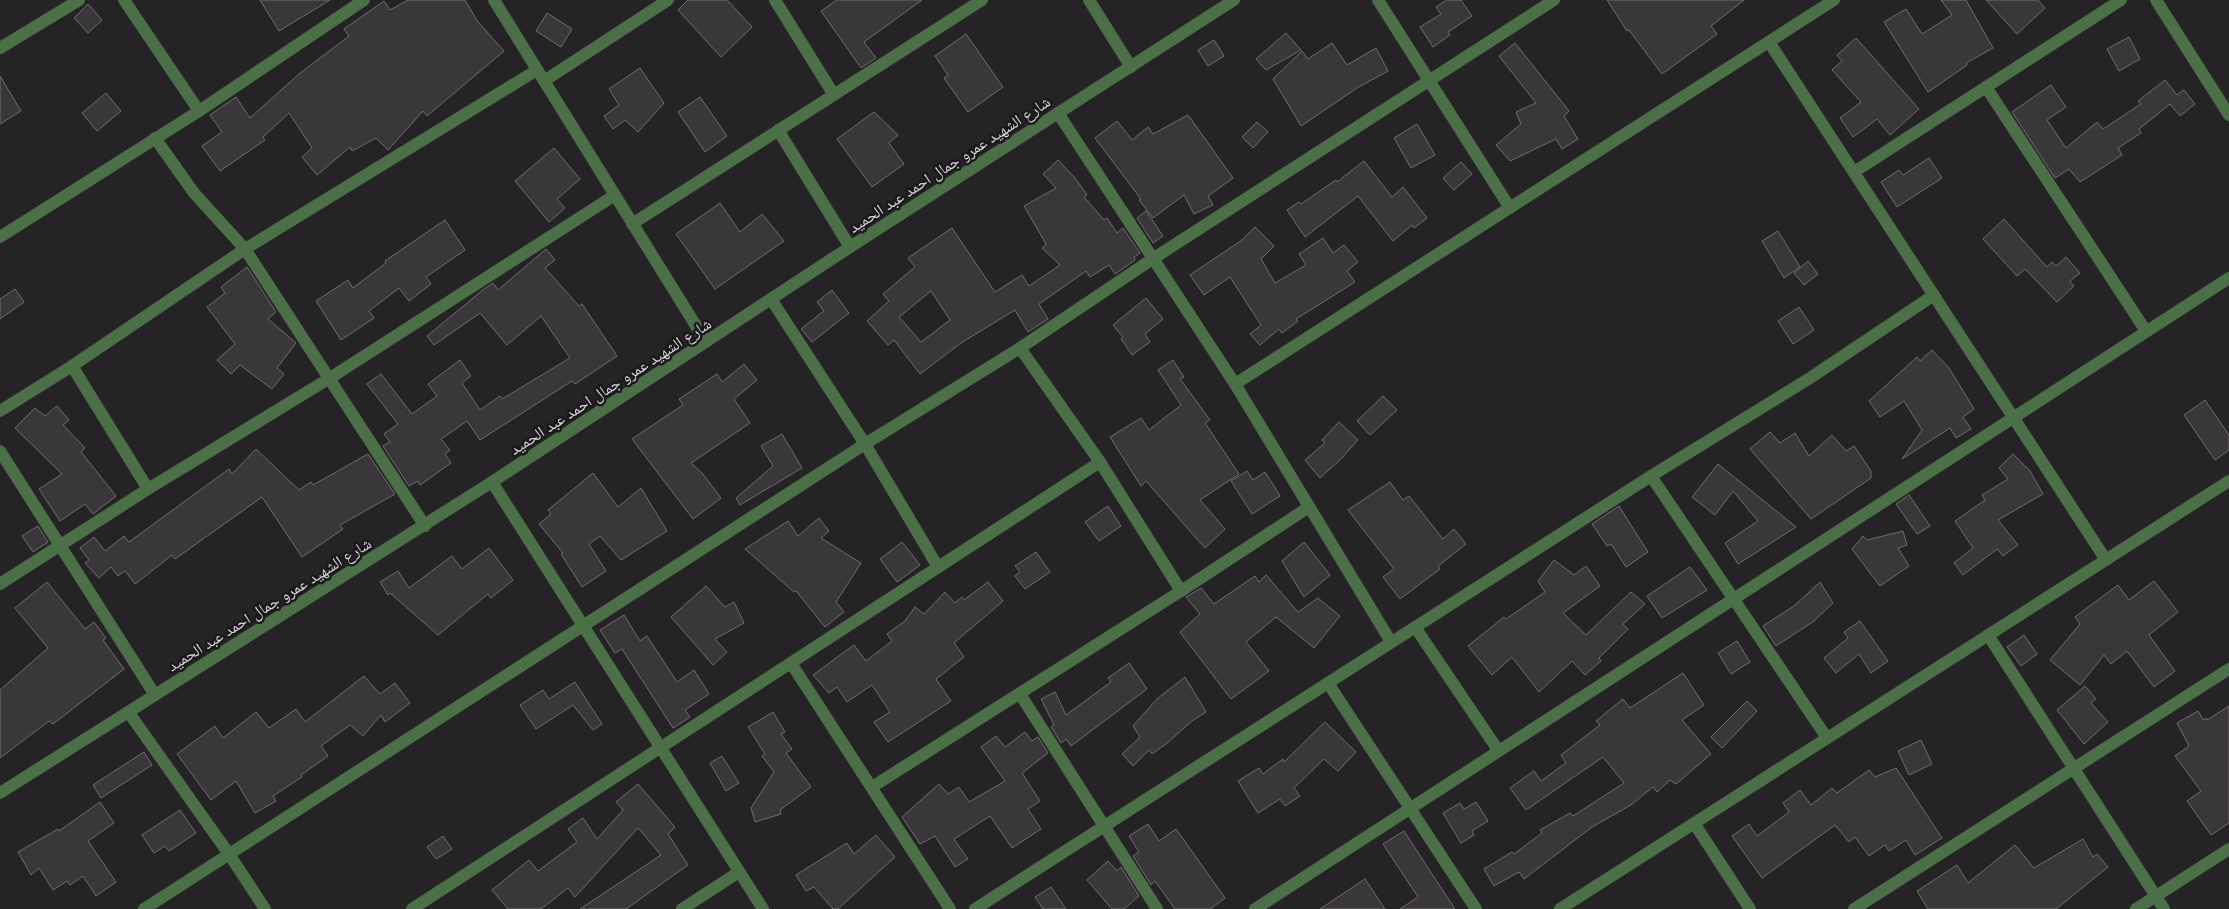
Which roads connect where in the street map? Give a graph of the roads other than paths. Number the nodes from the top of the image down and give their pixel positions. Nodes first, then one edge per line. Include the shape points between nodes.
1 (79, 0) edge
2 (124, 0) edge
3 (364, 0) edge
4 (494, 0) edge
5 (668, 0) edge
6 (775, 0) edge
7 (982, 0) edge
8 (1089, 0) edge
9 (1234, 0) edge
10 (1378, 0) edge
11 (1554, 0) edge
12 (1834, 0) edge
13 (2121, 0) edge
14 (2156, 0) edge
15 (1769, 42) junction
16 (0, 48) edge
17 (1130, 66) junction
18 (540, 75) junction
19 (1430, 80) junction
20 (1986, 86) junction
21 (834, 95) junction
22 (199, 111) junction
23 (2228, 111) edge
24 (1058, 113) junction
25 (778, 130) junction
26 (155, 138) junction
27 (1854, 172) junction
28 (615, 195) junction
29 (1510, 208) junction
30 (632, 224) junction
31 (0, 237) edge
32 (850, 247) junction
33 (245, 249) junction
34 (1154, 258) junction
35 (2229, 278) edge
36 (1934, 295) junction
37 (771, 299) junction
38 (2146, 331) junction
39 (706, 342) junction
40 (1020, 348) junction
41 (72, 366) junction
42 (330, 378) junction
43 (1235, 384) junction
44 (0, 411) edge
45 (2013, 418) junction
46 (865, 444) junction
47 (0, 451) edge
48 (1100, 462) junction
49 (1652, 476) junction
50 (2229, 481) edge
51 (492, 482) junction
52 (148, 489) junction
53 (1309, 507) junction
54 (425, 526) junction
55 (61, 545) junction
56 (2106, 560) junction
57 (938, 567) junction
58 (0, 584) edge
59 (1181, 591) junction
60 (1733, 598) junction
61 (582, 627) junction
62 (1415, 627) junction
63 (1988, 636) junction
64 (1391, 642) junction
65 (791, 663) junction
66 (2229, 669) edge
67 (1328, 683) junction
68 (1020, 694) junction
69 (155, 695) junction
70 (129, 713) junction
71 (1827, 738) junction
72 (660, 748) junction
73 (1498, 750) junction
74 (2074, 768) junction
75 (872, 787) junction
76 (0, 793) edge
77 (1408, 808) junction
78 (1694, 823) junction
79 (1104, 825) junction
80 (2229, 849) edge
81 (229, 854) junction
82 (739, 872) junction
83 (2156, 896) junction
84 (144, 909) edge
85 (265, 909) edge
86 (412, 909) edge
87 (682, 909) edge
88 (763, 909) edge
89 (950, 909) edge
90 (974, 909) edge
91 (1157, 909) edge
92 (1255, 909) edge
93 (1476, 909) edge
94 (1560, 909) edge
95 (1750, 909) edge
96 (1854, 909) edge
97 (2136, 909) edge
98 (2164, 909) edge

1 - 16 street
2 - 22 street
3 - 22 street
4 - 18 street
5 - 18 street
6 - 21 street
7 - 21 street
8 - 17 street
9 - 17 street, شارع الشهيد عمرو جمال احمد عبد الحميد
10 - 19 street
11 - 19 street
12 - 15 street
13 - 20 street
14 - 23 street
15 - 27 street
15 - 29 street
17 - 24 street, شارع الشهيد عمرو جمال احمد عبد الحميد
18 - 28 street
18 - 33 street
19 - 29 street
19 - 34 street
20 - 27 street
20 - 38 street
21 - 25 street
22 - 26 street
24 - 32 street, شارع الشهيد عمرو جمال احمد عبد الحميد
24 - 34 street
25 - 30 street
25 - 32 street
26 - 31 street
26 - 33 street via 194,193
27 - 36 street
28 - 30 street
28 - 42 street
29 - 43 street
30 - 39 street
32 - 37 street, شارع الشهيد عمرو جمال احمد عبد الحميد
33 - 41 street
33 - 42 street
34 - 40 street
34 - 43 street
35 - 38 street
36 - 45 street
36 - 49 street via 1810,378
37 - 39 street, شارع الشهيد عمرو جمال احمد عبد الحميد
37 - 46 street
38 - 45 street
39 - 51 street, شارع الشهيد عمرو جمال احمد عبد الحميد
40 - 46 street
40 - 48 street
41 - 44 street
41 - 52 street
42 - 52 street
42 - 54 street
43 - 53 street
45 - 56 street
45 - 60 street
46 - 57 street
46 - 61 street
47 - 55 street
48 - 57 street
48 - 59 street
49 - 60 street
49 - 62 street
50 - 56 street
51 - 54 street, شارع الشهيد عمرو جمال احمد عبد الحميد
51 - 61 street
52 - 55 street
53 - 59 street
53 - 64 street
54 - 69 street, شارع الشهيد عمرو جمال احمد عبد الحميد
55 - 58 street
55 - 69 street
56 - 63 street
57 - 65 street
59 - 68 street
60 - 71 street
60 - 73 street
61 - 72 street
61 - 81 street
62 - 64 street
62 - 73 street
63 - 71 street
63 - 74 street
64 - 67 street
65 - 72 street
65 - 75 street
66 - 74 street
67 - 77 street
67 - 79 street
68 - 75 street
68 - 79 street
69 - 70 street, شارع الشهيد عمرو جمال احمد عبد الحميد
70 - 76 street, شارع الشهيد عمرو جمال احمد عبد الحميد
70 - 81 street
71 - 78 street
72 - 82 street
72 - 86 street
73 - 77 street
74 - 83 street
74 - 96 street
75 - 89 street
77 - 92 street
77 - 93 street
78 - 94 street
78 - 95 street
79 - 90 street
79 - 91 street
80 - 83 street
81 - 84 street
81 - 85 street
82 - 87 street
82 - 88 street
83 - 97 street
83 - 98 street

